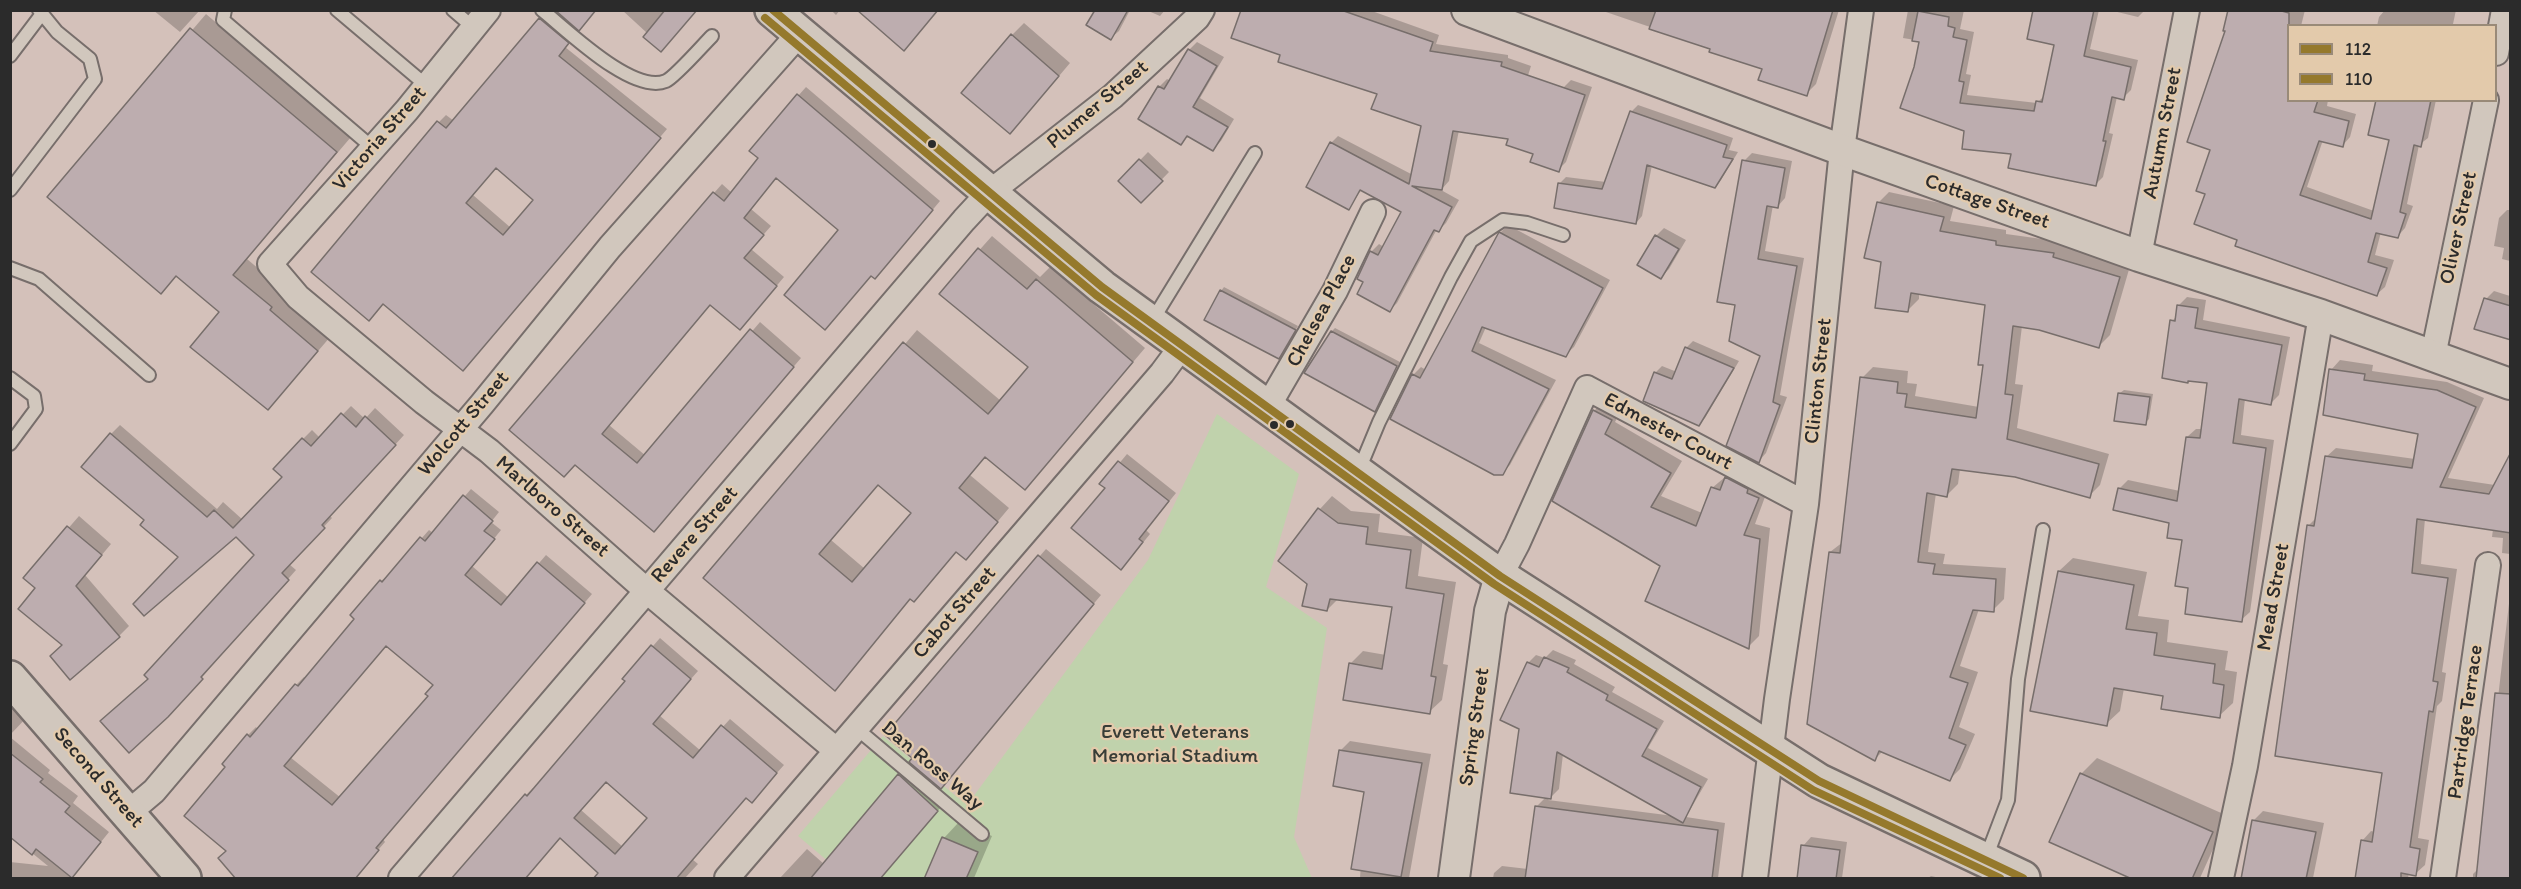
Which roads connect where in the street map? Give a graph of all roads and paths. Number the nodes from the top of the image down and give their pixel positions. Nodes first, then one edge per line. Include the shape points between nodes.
1 (225, 10) edge
2 (337, 10) edge
3 (453, 10) edge
4 (542, 10) edge
5 (772, 10) edge
6 (1202, 10) edge
7 (1861, 10) edge
8 (2187, 10) edge
9 (2504, 10) edge
10 (40, 13) edge
11 (1483, 14) edge
12 (481, 19) edge
13 (799, 34) junction
14 (712, 36) dead end
15 (2497, 48) edge
16 (10, 56) edge
17 (426, 86) junction
18 (2486, 102) edge
19 (373, 148) junction
20 (1842, 150) junction
21 (1255, 153) dead end
22 (10, 190) edge
23 (989, 193) junction
24 (1373, 212) dead end
25 (1563, 235) dead end
26 (2139, 256) junction
27 (270, 264) joint
28 (10, 268) edge
29 (2321, 315) junction
30 (1151, 322) junction
31 (1182, 346) junction
32 (2433, 356) junction
33 (149, 375) dead end
34 (10, 378) edge
35 (2511, 384) edge
36 (1267, 408) junction
37 (459, 430) junction
38 (10, 444) edge
39 (1357, 474) junction
40 (1806, 504) junction
41 (2043, 530) dead end
42 (2488, 566) dead end
43 (1500, 576) junction
44 (646, 591) junction
45 (10, 678) edge
46 (856, 728) junction
47 (836, 750) junction
48 (1772, 751) junction
49 (128, 813) junction
50 (982, 834) dead end
51 (1984, 861) junction
52 (184, 879) edge
53 (401, 879) edge
54 (727, 879) edge
55 (1454, 879) edge
56 (1755, 879) edge
57 (2023, 879) edge
58 (2221, 879) edge
59 (2443, 879) edge

1 - 19 lane via 223,20
2 - 17 lane
3 - 12 lane
4 - 14 lane via 621,73 647,83 667,81
5 - 13 main road
6 - 23 street, Plumer Street via 1113,96
7 - 20 street, Clinton Street
8 - 26 street, Autumn Street
9 - 15 street
10 - 16 lane
10 - 22 lane via 90,59 95,79
11 - 20 street, Cottage Street
12 - 17 street, Victoria Street
13 - 23 main road
13 - 37 street, Wolcott Street via 610,247
17 - 19 street, Victoria Street
18 - 32 street, Oliver Street
19 - 27 street, Victoria Street
20 - 26 street, Cottage Street
20 - 40 street, Clinton Street
21 - 30 lane
23 - 30 main road via 1102,287
23 - 44 street, Revere Street
24 - 36 street, Chelsea Place via 1335,291
25 - 39 lane via 1503,220 1471,241 1412,352
26 - 29 street, Cottage Street
27 - 37 street, Marlboro Street via 298,297
28 - 33 lane via 39,279
29 - 32 street, Cottage Street
29 - 58 street, Mead Street via 2245,766
30 - 31 main road
31 - 36 main road
31 - 46 street, Cabot Street
32 - 35 street, Cottage Street
34 - 38 lane via 34,396 36,409
36 - 39 main road
37 - 44 street, Marlboro Street via 489,451
37 - 49 street, Wolcott Street via 154,791
39 - 43 main road
40 - 43 street, Edmester Court via 1587,388
40 - 48 street, Clinton Street
41 - 51 lane via 2018,679 2008,800
42 - 59 street, Partridge Terrace
43 - 48 main road
43 - 55 street, Spring Street via 1490,611
44 - 47 street, Marlboro Street
44 - 53 street, Revere Street
45 - 49 main road, Second Street
46 - 47 street, Cabot Street
46 - 50 lane, Dan Ross Way
47 - 54 street, Cabot Street
48 - 51 main road via 1819,781
48 - 56 street, Clinton Street
49 - 52 main road, Second Street
51 - 57 main road

